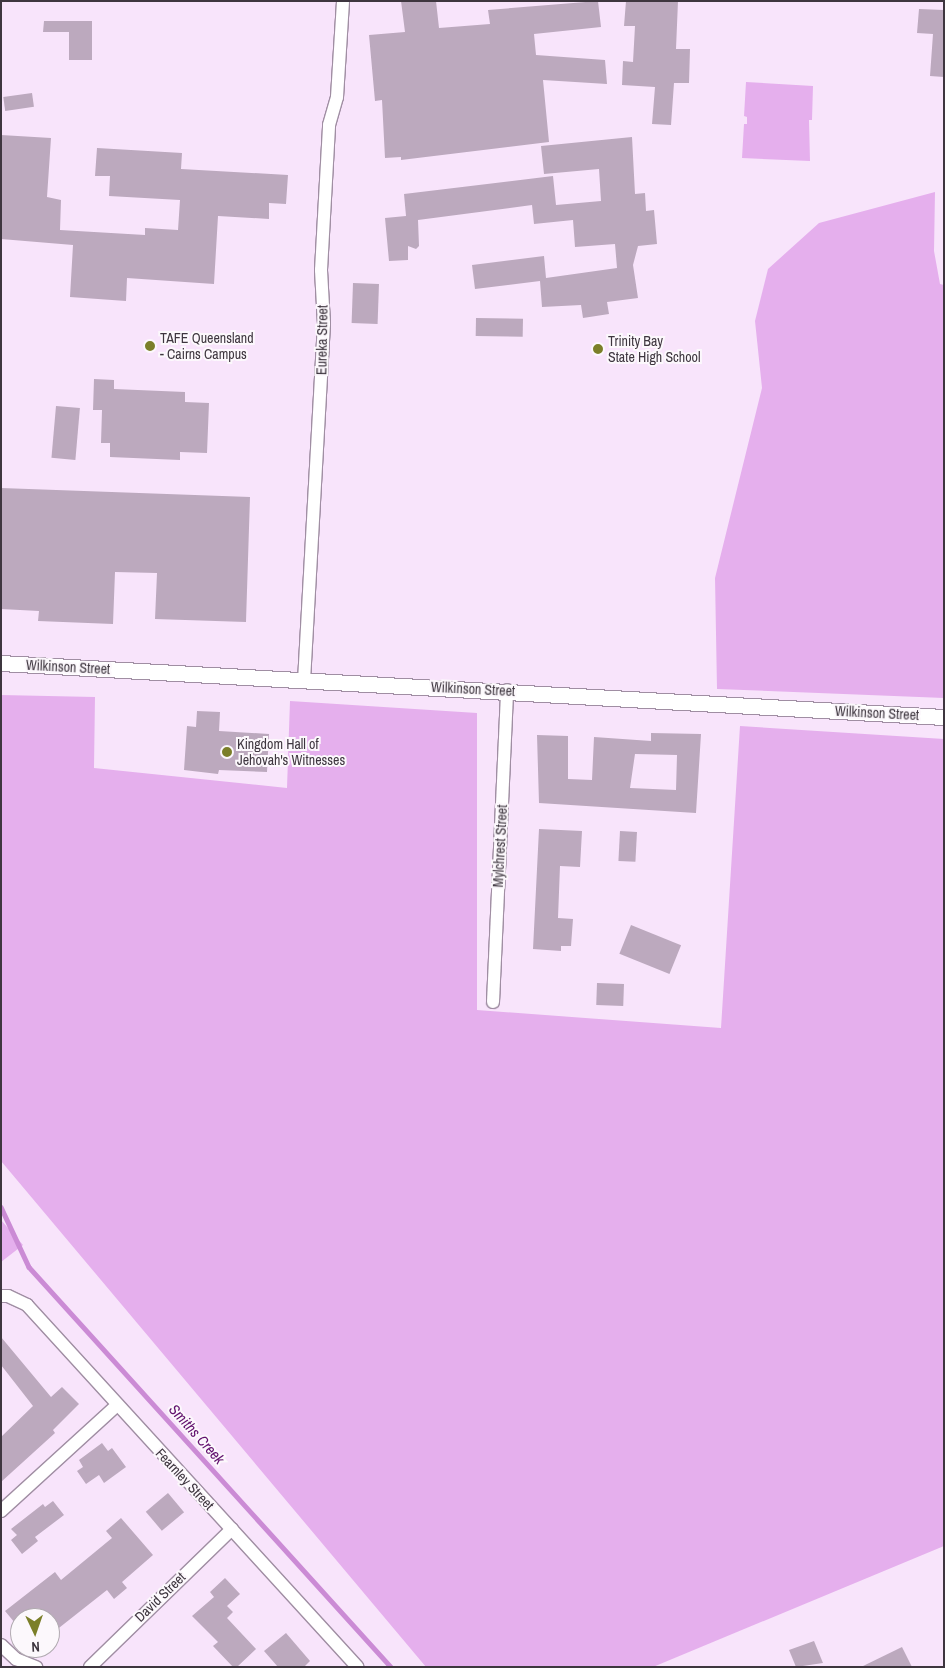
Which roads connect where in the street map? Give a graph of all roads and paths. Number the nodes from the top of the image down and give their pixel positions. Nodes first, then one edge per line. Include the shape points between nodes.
1 (343, 1) edge
2 (1, 663) edge
3 (304, 681) junction
4 (507, 690) junction
5 (944, 717) edge
6 (493, 1002) dead end
7 (5, 1296) edge
8 (116, 1406) junction
9 (1, 1511) edge
10 (232, 1529) junction
11 (1, 1645) edge
12 (90, 1666) edge
13 (36, 1667) edge
14 (357, 1667) edge

1 - 3 street, Eureka Street via 337,97 329,125 321,270 324,324
2 - 3 street, Wilkinson Street
3 - 4 street, Wilkinson Street
4 - 5 street, Wilkinson Street
4 - 6 street, Mylchrest Street
7 - 8 street, Fearnley Street via 28,1306
8 - 9 street
8 - 10 street, Fearnley Street
10 - 12 street, David Street
10 - 14 street, Fearnley Street
11 - 13 street via 16,1659

